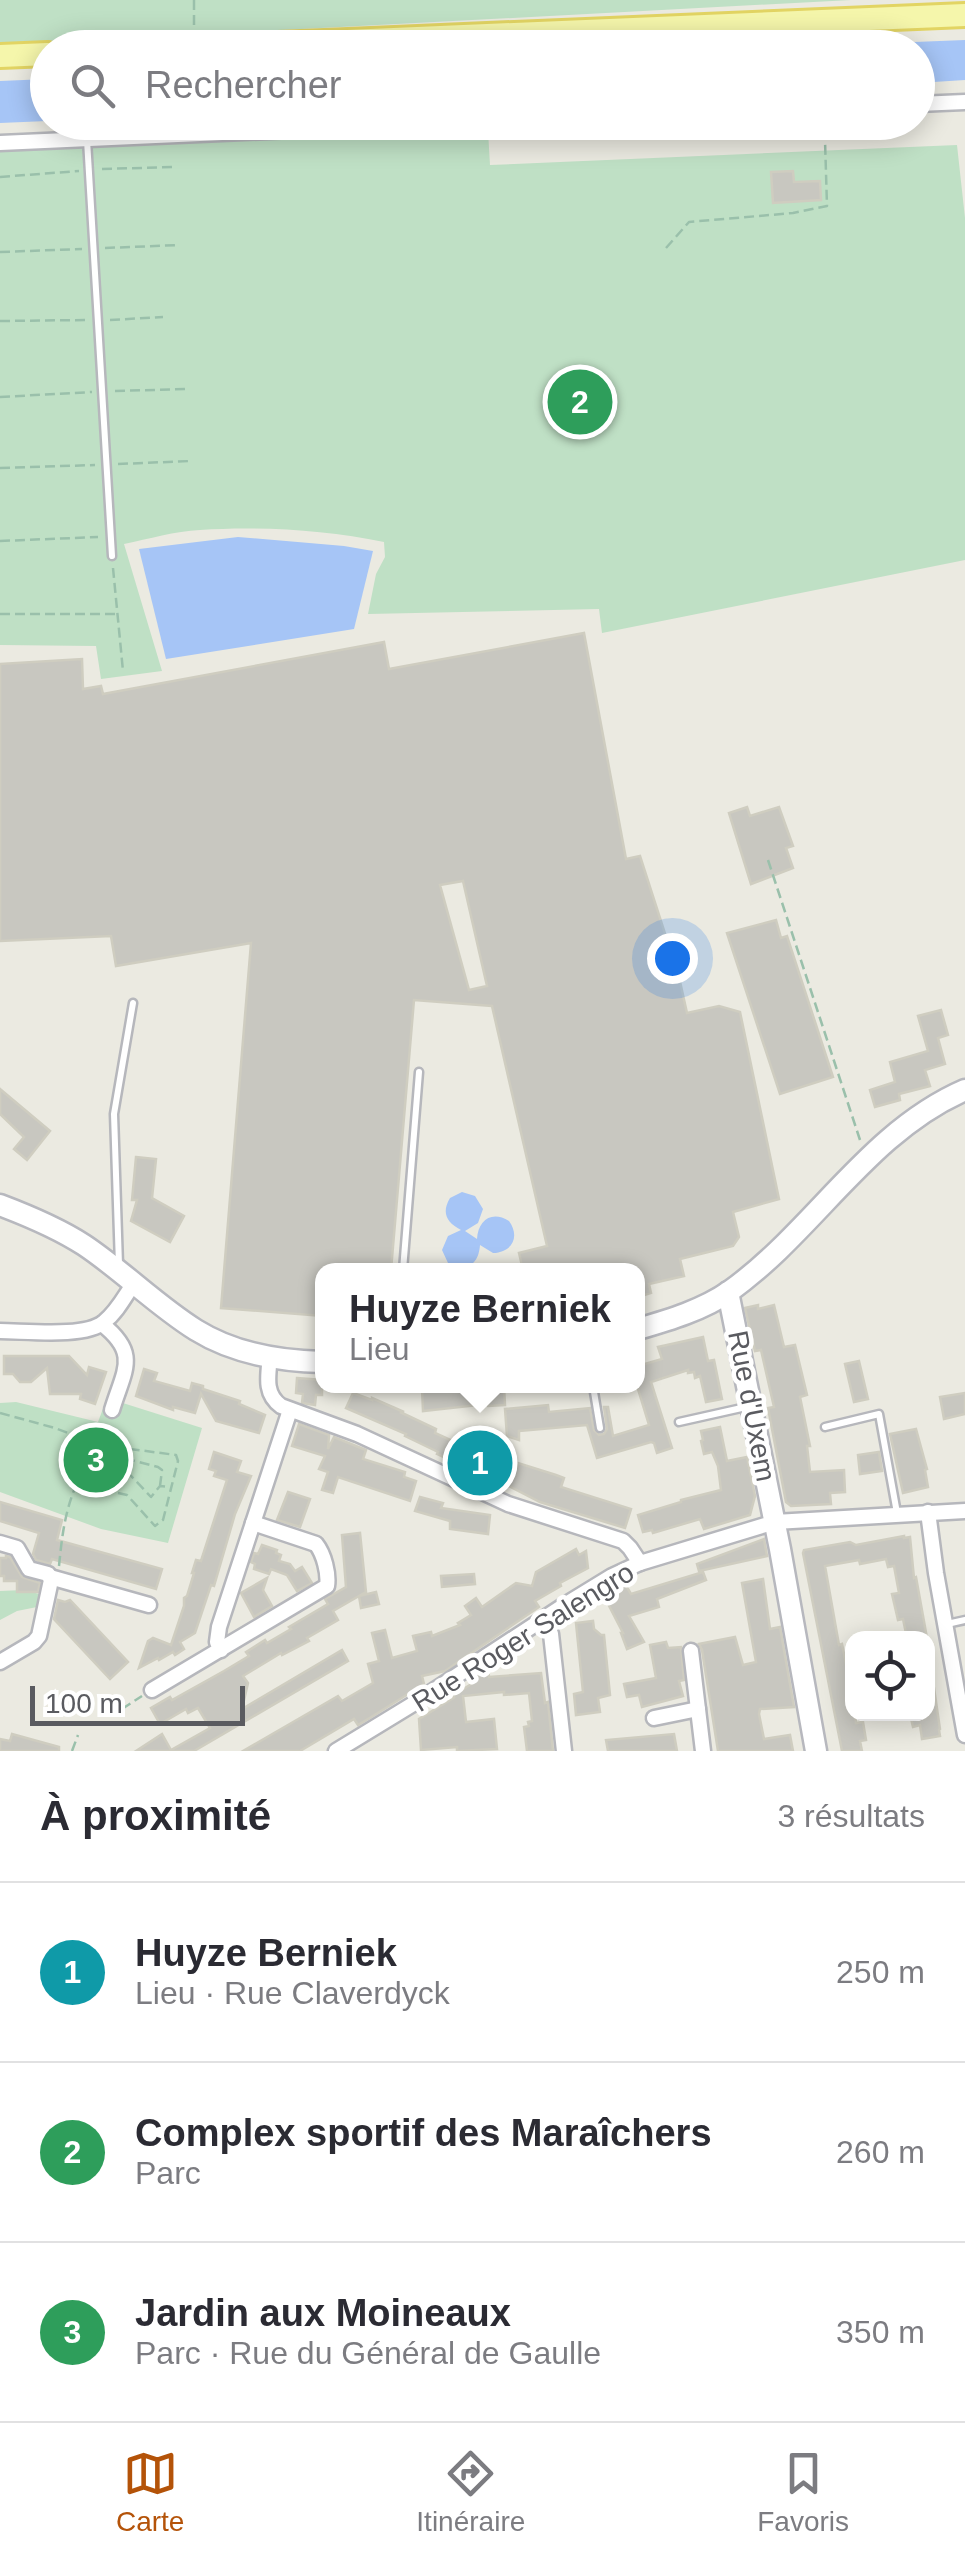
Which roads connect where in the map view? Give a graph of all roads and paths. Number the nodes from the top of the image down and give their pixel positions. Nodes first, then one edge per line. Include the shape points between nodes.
1 (194, 0) edge
2 (965, 14) edge
3 (195, 30) edge
4 (592, 30) edge
5 (30, 55) edge
6 (0, 56) edge
7 (965, 102) edge
8 (935, 103) edge
9 (65, 140) edge
10 (87, 140) edge
11 (825, 140) dead end
12 (0, 143) edge
13 (666, 248) dead end
14 (163, 317) dead end
15 (98, 320) junction
16 (0, 322) edge
17 (111, 536) junction
18 (0, 540) edge
19 (112, 556) joint
20 (0, 614) edge
21 (118, 614) junction
22 (123, 671) dead end
23 (768, 860) dead end
24 (133, 1004) dead end
25 (419, 1072) dead end
26 (965, 1090) edge
27 (867, 1160) junction
28 (0, 1205) edge
29 (404, 1263) edge
30 (127, 1277) junction
31 (728, 1292) junction
32 (102, 1324) junction
33 (645, 1327) edge
34 (0, 1331) edge
35 (270, 1356) junction
36 (315, 1361) edge
37 (594, 1393) edge
38 (752, 1405) junction
39 (112, 1410) joint
40 (290, 1410) junction
41 (0, 1413) edge
42 (679, 1422) dead end
43 (825, 1426) dead end
44 (600, 1428) dead end
45 (100, 1445) junction
46 (77, 1484) junction
47 (160, 1486) junction
48 (171, 1487) junction
49 (965, 1511) edge
50 (928, 1512) junction
51 (898, 1514) junction
52 (774, 1522) junction
53 (253, 1523) junction
54 (0, 1543) edge
55 (640, 1563) junction
56 (54, 1577) junction
57 (149, 1605) dead end
58 (544, 1618) junction
59 (965, 1620) edge
60 (945, 1624) junction
61 (221, 1650) junction
62 (691, 1651) dead end
63 (0, 1662) edge
64 (152, 1690) joint
65 (122, 1709) dead end
66 (698, 1709) junction
67 (654, 1718) dead end
68 (78, 1735) dead end
69 (965, 1735) edge
70 (358, 1746) edge
71 (72, 1751) edge
72 (336, 1751) edge
73 (564, 1751) edge
74 (703, 1751) edge
75 (816, 1751) edge

1 - 3 path
2 - 4 main road
5 - 6 main road
7 - 8 street
9 - 12 street
10 - 15 lane
11 - 13 path via 827,206 688,222
14 - 15 path
15 - 16 path
15 - 17 lane
17 - 18 path
17 - 19 lane
19 - 21 path
20 - 21 path
21 - 22 path
23 - 27 path
24 - 30 lane via 114,1114
25 - 29 lane
26 - 27 main road via 924,1112
27 - 31 main road
28 - 30 main road via 60,1231
30 - 32 street via 116,1310
30 - 35 main road via 210,1338
31 - 33 main road
31 - 38 main road, Rue d'Uxem
32 - 34 street via 74,1331
32 - 39 street via 120,1340 126,1357
35 - 36 main road
35 - 40 street via 269,1393
37 - 44 lane
38 - 42 lane
38 - 52 main road, Rue d'Uxem
39 - 45 path
40 - 53 street
40 - 55 street via 508,1504 623,1541
41 - 45 path
43 - 51 lane via 880,1414
45 - 46 path
45 - 48 path via 176,1455
46 - 48 path via 127,1495 155,1526 163,1520
46 - 56 path via 64,1515
47 - 47 path via 151,1498 118,1462 158,1467
47 - 48 path
49 - 50 street, Rue Roger Salengro
50 - 51 street, Rue Roger Salengro
50 - 60 street
51 - 52 street, Rue Roger Salengro
52 - 55 street, Rue Roger Salengro
52 - 75 main road, Rue d'Uxem
53 - 61 street via 218,1627
53 - 61 street via 316,1544 327,1585
54 - 56 street via 17,1548 29,1569
55 - 58 street, Rue Roger Salengro
56 - 57 street
56 - 63 street via 34,1642
58 - 70 street, Rue Roger Salengro
58 - 73 street
59 - 60 lane
60 - 69 street
61 - 64 street
62 - 66 street
64 - 65 path
66 - 67 street
66 - 74 street
68 - 71 path
70 - 72 street, Rue Roger Salengro

